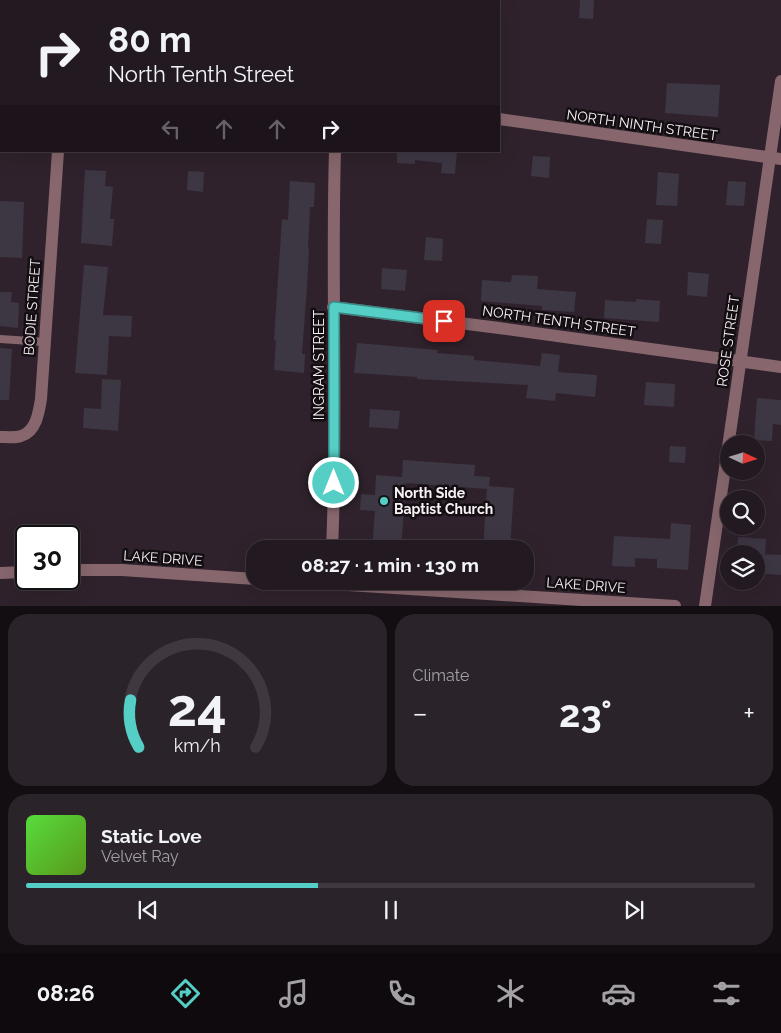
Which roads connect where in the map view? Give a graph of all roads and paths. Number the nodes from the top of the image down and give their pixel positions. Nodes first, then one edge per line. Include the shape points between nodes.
1 (781, 81) edge
2 (500, 119) edge
3 (58, 152) edge
4 (335, 152) edge
5 (776, 158) edge
6 (334, 307) junction
7 (0, 339) edge
8 (44, 342) junction
9 (740, 361) junction
10 (781, 367) edge
11 (0, 436) edge
12 (332, 540) edge
13 (80, 570) edge
14 (15, 572) edge
15 (0, 573) edge
16 (246, 578) edge
17 (436, 590) edge
18 (675, 606) edge
19 (705, 606) edge

1 - 5 street, ROSE STREET
2 - 5 street, NORTH NINTH STREET
3 - 8 street, BODIE STREET
4 - 6 street, INGRAM STREET
5 - 9 street, ROSE STREET
6 - 9 street, NORTH TENTH STREET
6 - 12 street, INGRAM STREET
7 - 8 lane
8 - 11 street, BODIE STREET via 42,399 33,427 21,436
9 - 10 street, NORTH TENTH STREET
9 - 19 street, ROSE STREET
13 - 16 street, LAKE DRIVE
14 - 15 street
17 - 18 street, LAKE DRIVE

